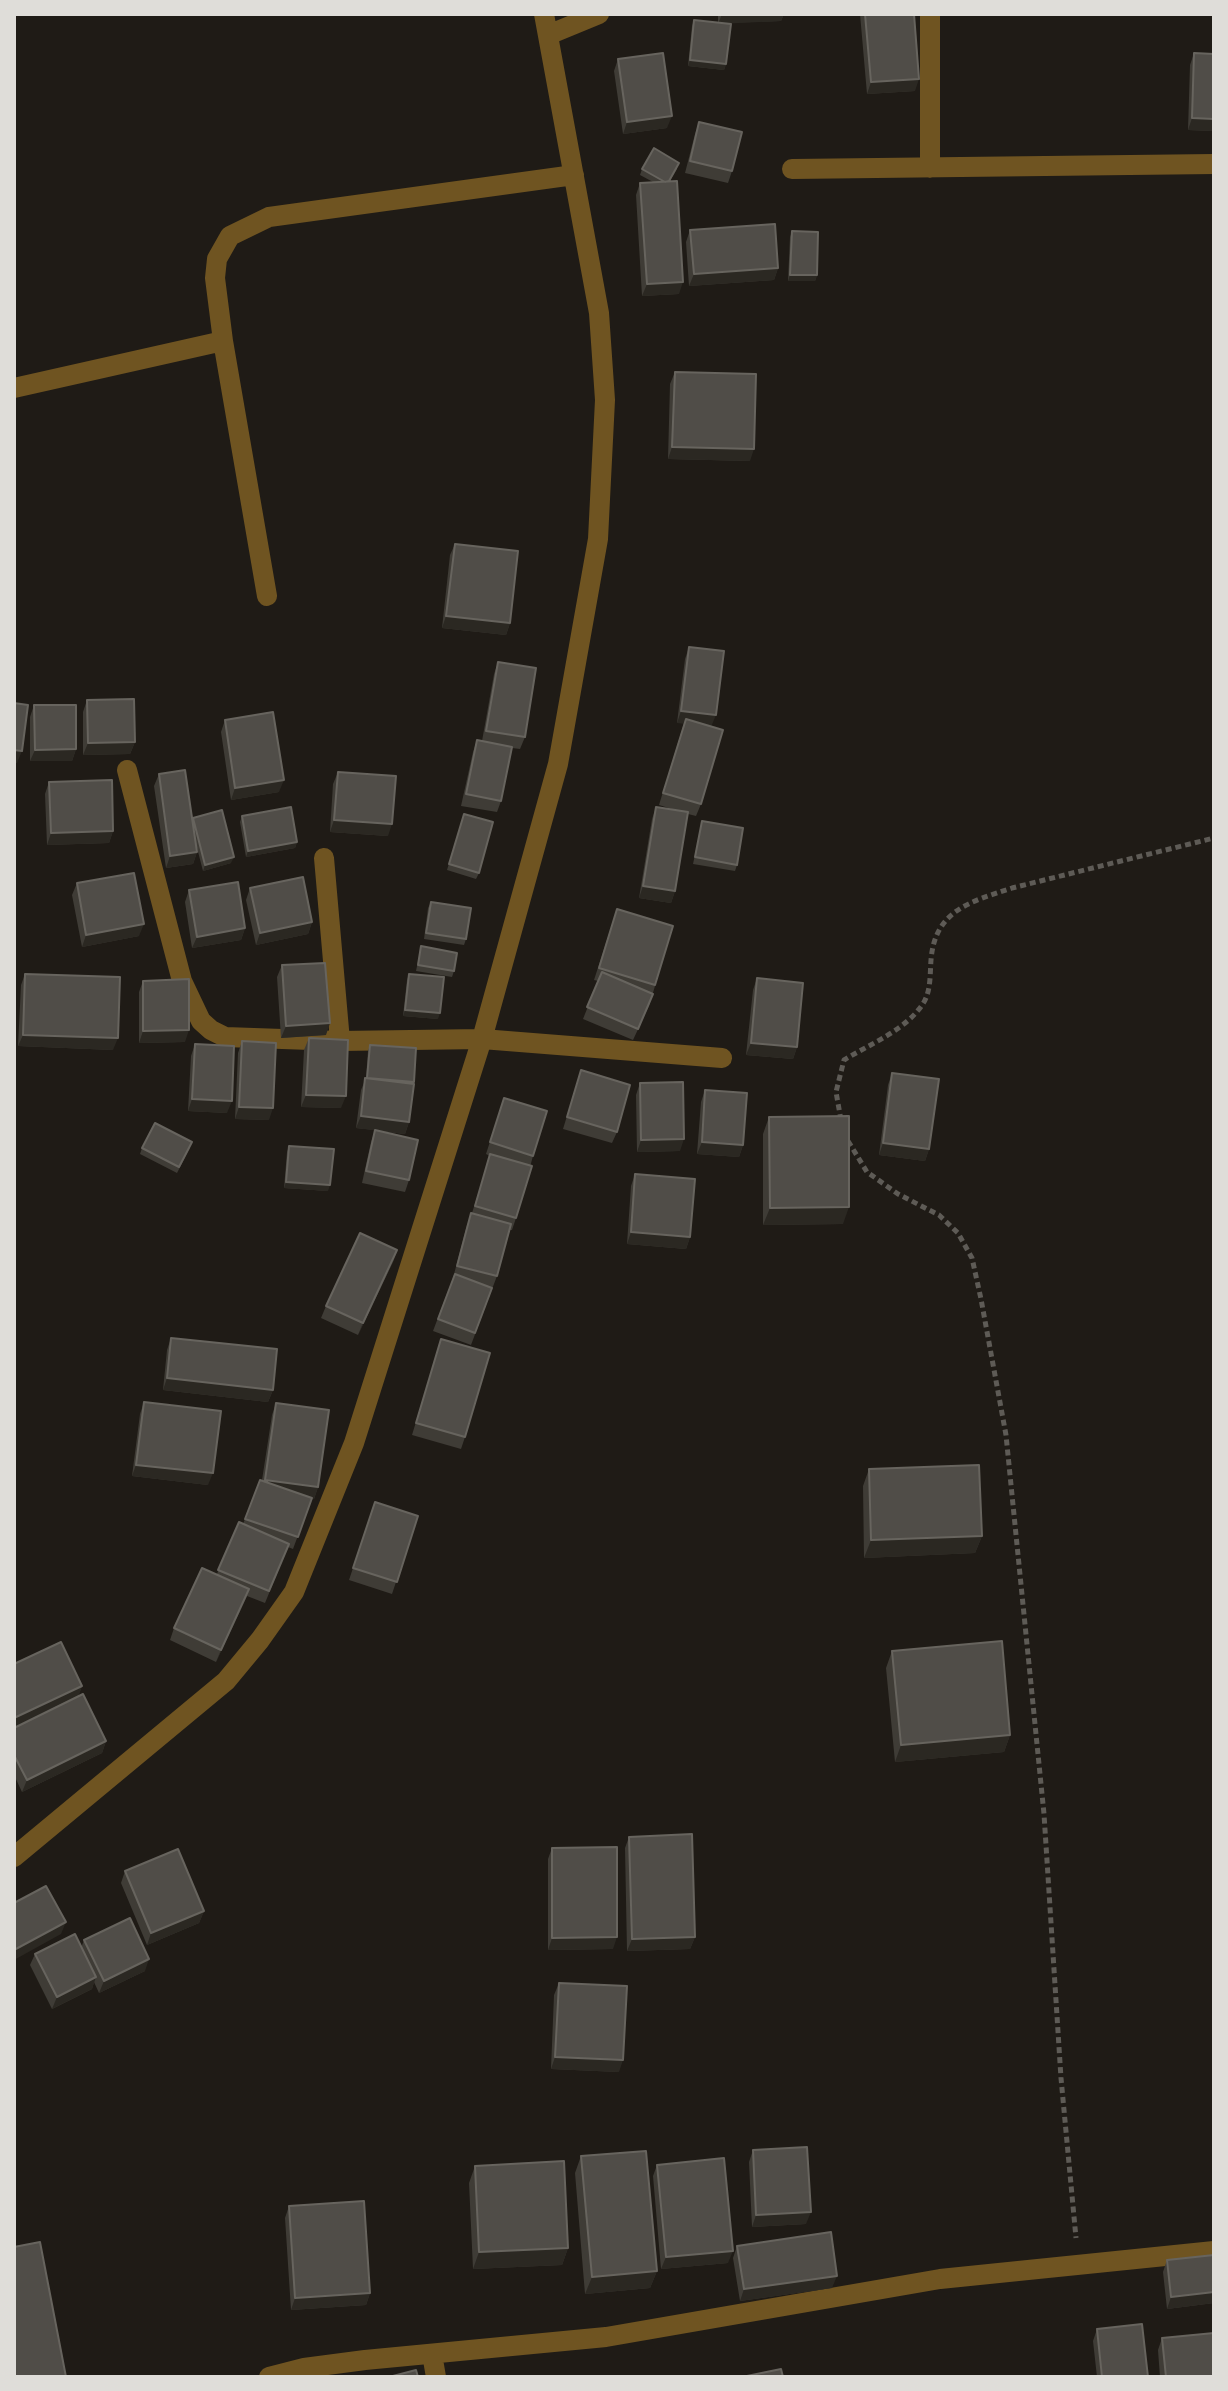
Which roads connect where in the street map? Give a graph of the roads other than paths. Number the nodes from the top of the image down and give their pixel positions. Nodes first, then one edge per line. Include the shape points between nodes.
1 (930, 14) edge
2 (594, 16) edge
3 (551, 25) edge
4 (1214, 164) edge
5 (930, 168) junction
6 (792, 169) dead end
7 (574, 175) junction
8 (223, 341) junction
9 (14, 388) edge
10 (267, 596) dead end
11 (127, 770) dead end
12 (324, 858) dead end
13 (482, 1039) junction
14 (340, 1041) junction
15 (722, 1058) dead end
16 (14, 1857) edge
17 (1214, 2251) edge
18 (432, 2354) junction
19 (269, 2377) edge
20 (436, 2377) edge

1 - 5 street
2 - 3 street
3 - 7 street
4 - 5 street
5 - 6 street
7 - 8 street via 269,217 230,236 217,259
7 - 13 street via 600,328 605,400 598,539 558,764
8 - 9 street
8 - 10 street
11 - 14 street via 171,945 201,1021 225,1037
12 - 14 street
13 - 14 street
13 - 15 street
13 - 16 street via 354,1443 294,1592 226,1681
17 - 18 street via 940,2279 606,2337
18 - 19 street via 304,2368
18 - 20 street

